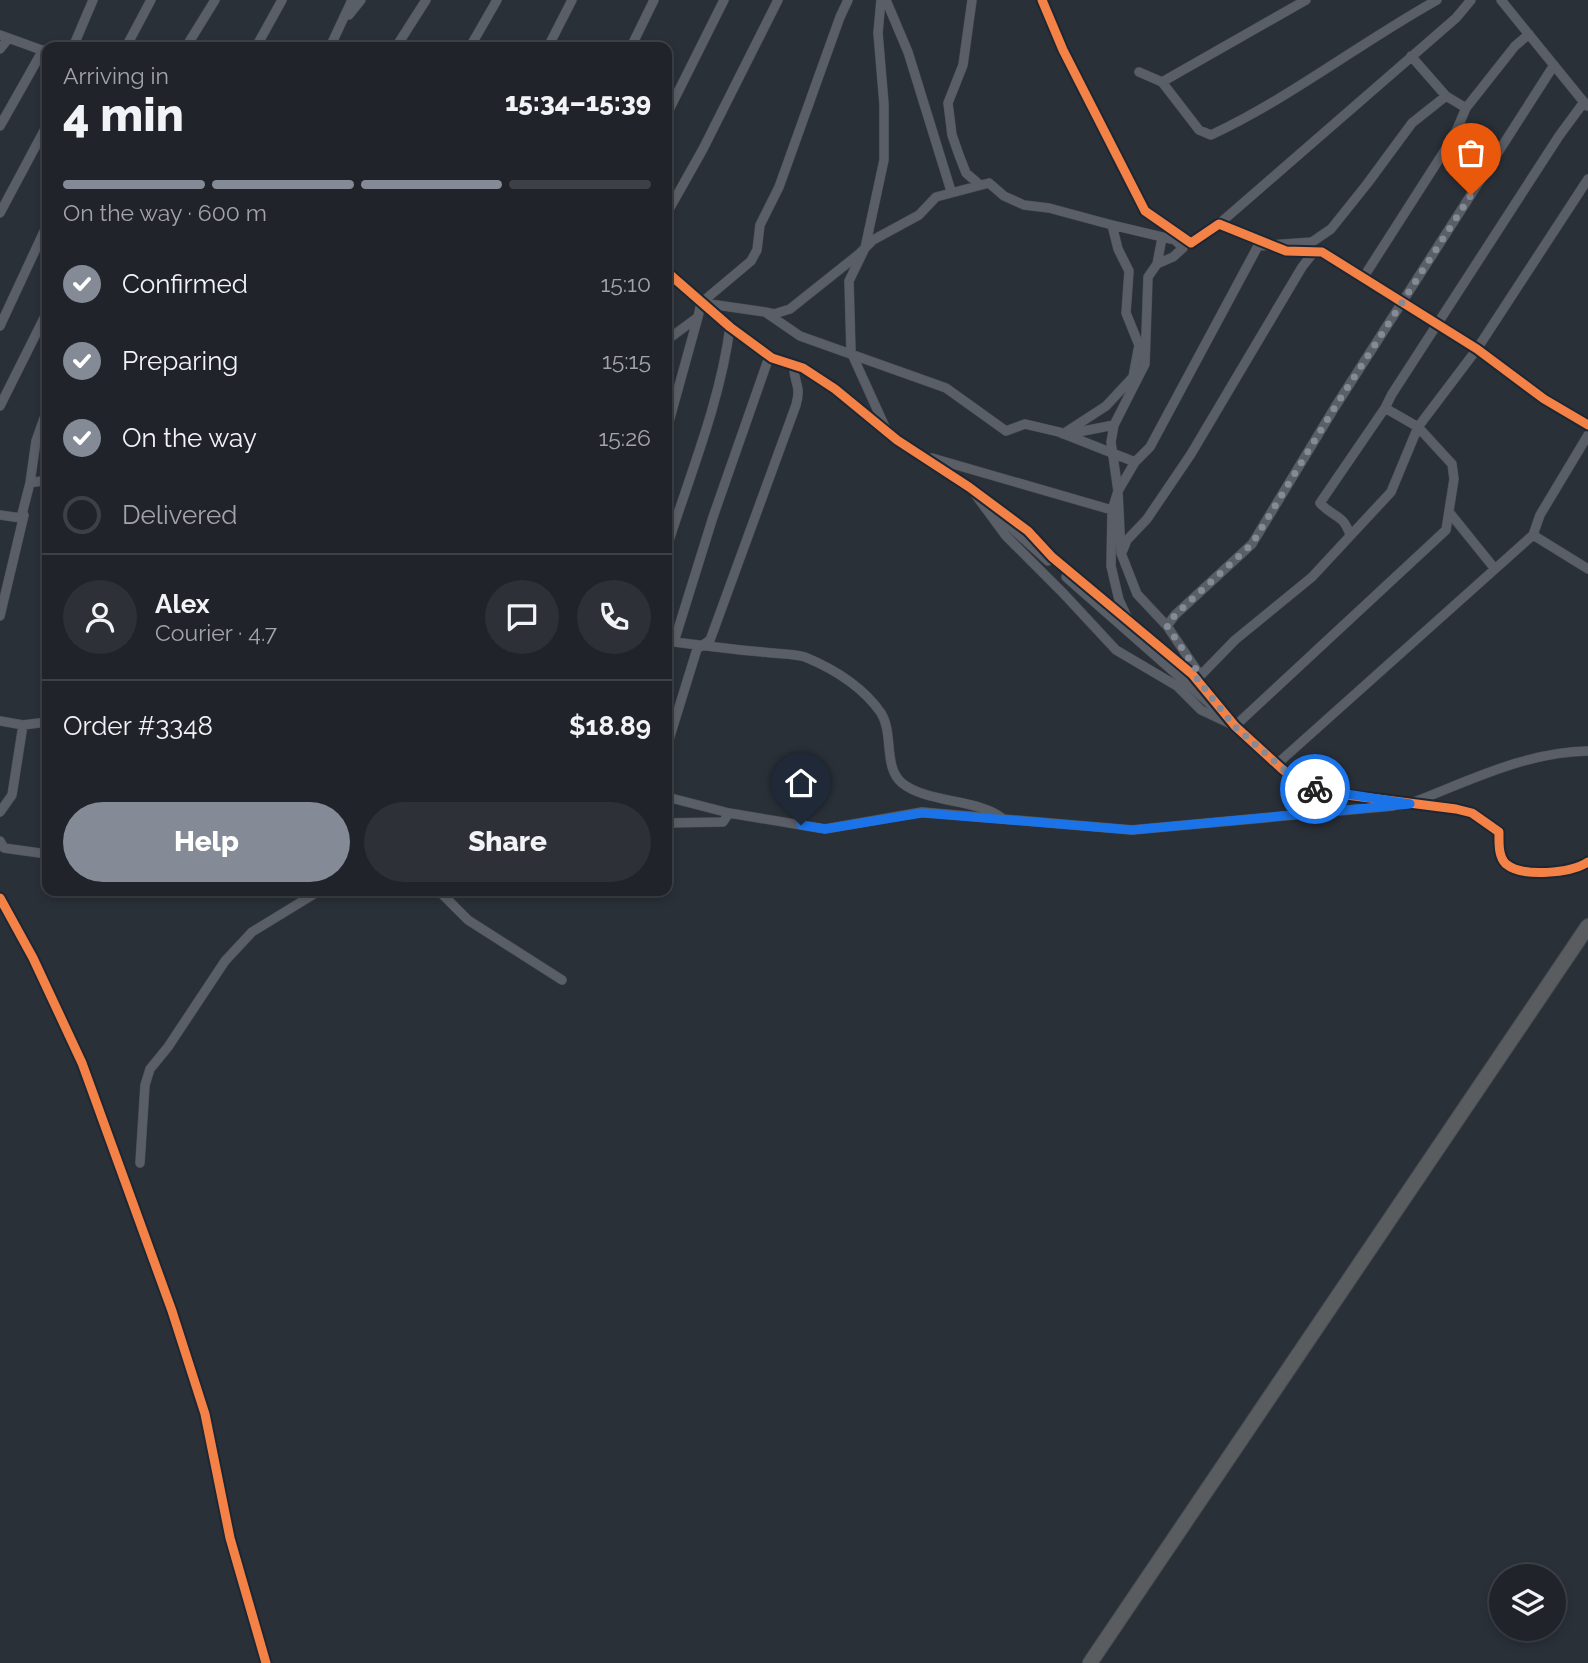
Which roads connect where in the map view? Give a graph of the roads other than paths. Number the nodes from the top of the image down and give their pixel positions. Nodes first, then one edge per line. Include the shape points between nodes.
1 (93, 0) edge
2 (151, 0) edge
3 (215, 0) edge
4 (282, 0) edge
5 (352, 0) edge
6 (361, 0) edge
7 (426, 0) edge
8 (497, 0) edge
9 (572, 0) edge
10 (654, 0) edge
11 (724, 0) edge
12 (778, 0) edge
13 (848, 0) edge
14 (884, 0) edge
15 (972, 0) edge
16 (1042, 0) edge
17 (1293, 0) edge
18 (1306, 0) edge
19 (1437, 0) edge
20 (1471, 0) edge
21 (1501, 0) edge
22 (1278, 15) junction
23 (341, 26) junction
24 (1529, 34) junction
25 (4, 37) edge
26 (75, 42) edge
27 (129, 42) edge
28 (189, 42) edge
29 (259, 42) edge
30 (333, 42) edge
31 (399, 42) edge
32 (473, 42) edge
33 (551, 42) edge
34 (633, 42) edge
35 (0, 49) edge
36 (42, 50) edge
37 (42, 56) edge
38 (1411, 56) junction
39 (1554, 65) junction
40 (1139, 72) dead end
41 (1162, 82) junction
42 (1446, 96) junction
43 (672, 104) edge
44 (1586, 104) edge
45 (1466, 108) junction
46 (0, 126) edge
47 (42, 134) edge
48 (1588, 179) edge
49 (980, 185) junction
50 (951, 191) junction
51 (672, 204) edge
52 (0, 213) edge
53 (1219, 224) junction
54 (1112, 225) junction
55 (42, 236) edge
56 (1162, 238) junction
57 (1273, 246) junction
58 (865, 248) junction
59 (1314, 252) junction
60 (1157, 264) junction
61 (672, 277) edge
62 (1363, 278) junction
63 (701, 303) junction
64 (1402, 303) junction
65 (765, 312) junction
66 (698, 317) junction
67 (42, 322) edge
68 (1438, 325) junction
69 (0, 326) edge
70 (730, 327) junction
71 (672, 336) edge
72 (1477, 349) junction
73 (851, 352) junction
74 (769, 357) junction
75 (794, 365) junction
76 (0, 406) edge
77 (1385, 408) junction
78 (672, 411) edge
79 (42, 424) edge
80 (1114, 425) junction
81 (1588, 425) edge
82 (1418, 427) junction
83 (887, 433) junction
84 (1063, 434) junction
85 (1588, 435) edge
86 (1114, 454) junction
87 (922, 456) junction
88 (1135, 462) junction
89 (42, 481) edge
90 (30, 483) junction
91 (969, 487) junction
92 (1118, 491) junction
93 (978, 498) junction
94 (1112, 510) junction
95 (1449, 512) junction
96 (0, 515) edge
97 (24, 515) junction
98 (672, 533) edge
99 (1350, 535) junction
100 (1533, 536) junction
101 (1121, 553) junction
102 (1495, 569) junction
103 (1588, 569) edge
104 (0, 616) edge
105 (1130, 621) junction
106 (1167, 626) junction
107 (672, 639) edge
108 (672, 642) edge
109 (701, 646) junction
110 (1199, 677) junction
111 (0, 721) edge
112 (42, 723) edge
113 (23, 725) junction
114 (1234, 726) junction
115 (672, 730) edge
116 (1588, 751) edge
117 (1280, 766) junction
118 (672, 798) edge
119 (1410, 804) junction
120 (0, 813) edge
121 (729, 813) junction
122 (1003, 819) junction
123 (672, 823) edge
124 (0, 841) edge
125 (42, 853) edge
126 (1588, 862) edge
127 (311, 896) edge
128 (444, 896) edge
129 (0, 898) edge
130 (1588, 926) edge
131 (562, 980) dead end
132 (140, 1163) dead end
133 (266, 1663) edge
134 (1090, 1663) edge

1 - 26 street
2 - 27 street
3 - 28 street
4 - 29 street
5 - 23 street
6 - 23 street
7 - 31 street
8 - 32 street
9 - 33 street
10 - 34 street
11 - 43 street
12 - 51 street
13 - 63 street via 779,187 760,225 757,250 751,261
14 - 50 street via 908,52
14 - 58 street via 878,33 884,160
15 - 49 street via 962,65 947,103 952,135 966,173
16 - 53 street via 1145,211 1191,243
17 - 22 street
18 - 22 street
19 - 41 street via 1211,135 1199,130
20 - 38 street
21 - 24 street
22 - 41 street
23 - 30 street
24 - 39 street
24 - 45 street
25 - 35 street
25 - 36 street
37 - 46 street
38 - 42 street
38 - 53 street
39 - 44 street
39 - 64 street
40 - 41 street
42 - 45 street
42 - 57 street via 1412,123 1331,229 1312,242
44 - 68 street via 1559,136
45 - 62 street via 1454,136
47 - 52 street
48 - 72 street
49 - 50 street
49 - 54 street via 989,183 1024,205
50 - 58 street
53 - 57 street
54 - 56 street
54 - 84 street via 1129,271 1126,313 1139,345 1133,377 1106,406
55 - 69 street
56 - 60 street
56 - 60 street via 1175,240 1183,248
57 - 59 street
57 - 88 street via 1258,246 1150,447
58 - 65 street via 790,309
58 - 73 street via 849,281
59 - 62 street via 1322,252
59 - 101 street via 1191,454
60 - 80 street via 1148,277 1145,364
61 - 63 street
62 - 64 street
63 - 65 street
63 - 66 street
63 - 70 street
64 - 68 street
64 - 106 street via 1252,544
65 - 73 street via 800,336
66 - 71 street
66 - 78 street
67 - 76 street
68 - 72 street
68 - 77 street
70 - 74 street
70 - 98 street via 725,365
72 - 81 street
72 - 82 street
73 - 83 street
73 - 84 street via 946,388 1006,430 1025,424
74 - 75 street
74 - 107 street
75 - 83 street via 835,389
75 - 109 street via 800,388 796,405 713,632
77 - 82 street
77 - 99 street via 1320,503 1342,518
79 - 90 street
80 - 84 street
80 - 86 street
82 - 95 street via 1452,464
82 - 99 street via 1391,492
83 - 87 street
84 - 86 street
85 - 100 street via 1539,514
86 - 88 street
86 - 92 street
87 - 91 street
87 - 94 street
88 - 92 street
89 - 90 street
90 - 97 street
91 - 93 street
91 - 105 street via 1028,531 1052,557
92 - 94 street
92 - 101 street
93 - 114 street
93 - 114 street via 1006,536 1116,650 1177,686 1201,710
94 - 105 street via 1111,566 1119,600
95 - 102 street
95 - 114 street via 1446,530
96 - 97 street via 19,519
97 - 104 street
99 - 110 street via 1312,577 1235,640
100 - 102 street
100 - 103 street
101 - 106 street via 1137,594
102 - 117 street
105 - 110 street
106 - 110 street
108 - 109 street
109 - 115 street
109 - 122 street via 803,656 845,678 860,688 883,716 894,774 905,785 994,812
110 - 114 street
111 - 113 street
112 - 113 street
113 - 120 street via 12,795
114 - 117 street
116 - 119 street via 1538,756
117 - 119 street via 1302,785 1323,792
118 - 121 street
119 - 122 street via 1132,830
119 - 126 street via 1472,813 1499,832 1501,856 1516,869 1569,871
121 - 122 street via 825,829 922,813
121 - 123 street via 723,822
124 - 125 street via 4,848
127 - 132 street via 252,932 225,961 150,1069
128 - 131 street via 468,920
129 - 133 street via 82,1063 172,1311 205,1414 230,1538
130 - 134 highway

